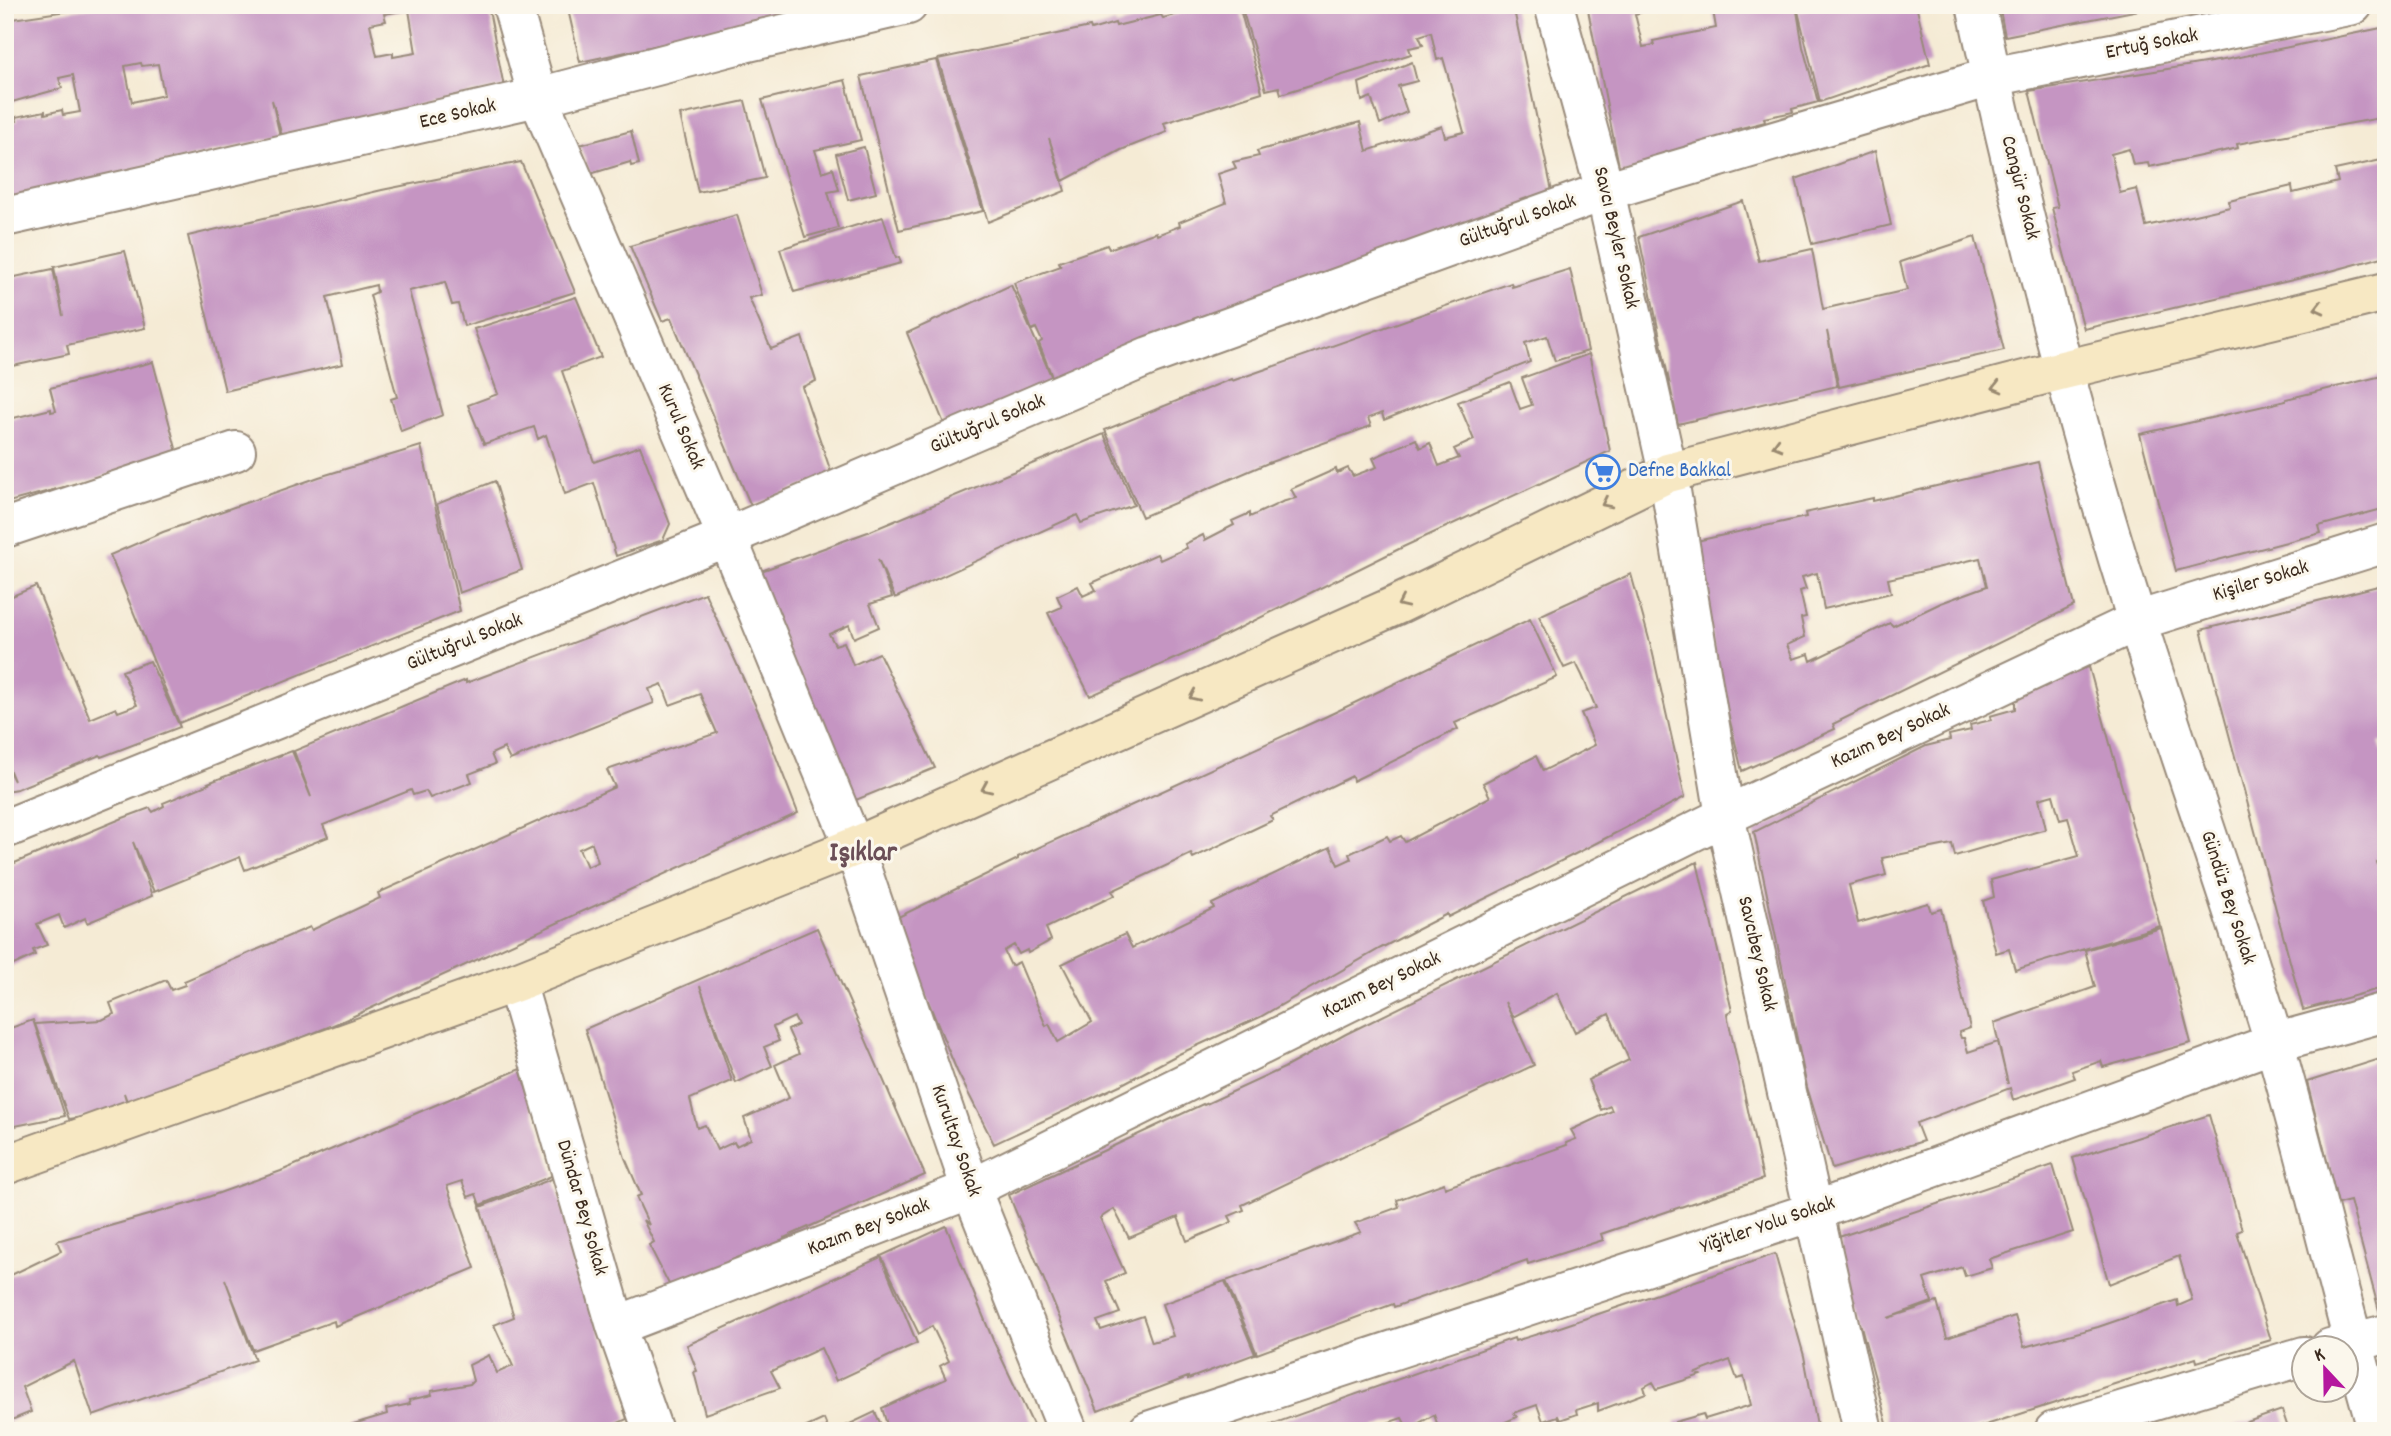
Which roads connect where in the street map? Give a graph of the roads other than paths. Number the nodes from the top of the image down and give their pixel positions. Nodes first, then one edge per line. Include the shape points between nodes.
1 (512, 5) edge
2 (908, 5) edge
3 (1554, 5) edge
4 (1976, 5) edge
5 (2353, 5) edge
6 (1992, 77) junction
7 (538, 97) junction
8 (1605, 191) junction
9 (5, 217) edge
10 (2386, 292) edge
11 (2063, 370) junction
12 (236, 451) dead end
13 (1668, 473) junction
14 (5, 528) edge
15 (727, 537) junction
16 (2386, 543) edge
17 (2137, 621) junction
18 (1725, 816) junction
19 (5, 829) edge
20 (854, 847) junction
21 (516, 982) junction
22 (2386, 1013) edge
23 (2274, 1043) junction
24 (5, 1165) edge
25 (971, 1189) junction
26 (1815, 1211) junction
27 (615, 1326) junction
28 (2354, 1334) edge
29 (2360, 1358) edge
30 (2290, 1360) edge
31 (640, 1426) edge
32 (1068, 1431) edge
33 (1147, 1431) edge
34 (1863, 1431) edge
35 (2054, 1431) edge
36 (2378, 1431) edge

1 - 7 street, Kurul Sokak
2 - 7 street, Ece Sokak
3 - 8 street, Savcı Beyler Sokak
4 - 6 street, Cangür Sokak
5 - 6 street, Ertuğ Sokak
6 - 8 street, Gültuğrul Sokak
6 - 11 street, Cangür Sokak
7 - 9 street, Ece Sokak
7 - 15 street, Kurul Sokak
8 - 13 street, Savcı Beyler Sokak
8 - 15 street, Gültuğrul Sokak via 1149,356
10 -> 11 main road
11 -> 13 main road
11 - 17 street, Gündüz Bey Sokak
12 - 14 street
13 - 18 street, Savcıbey Sokak
13 -> 20 main road via 1399,604
15 - 19 street, Gültuğrul Sokak
15 - 20 street, Kurul Sokak
16 - 17 street, Kişiler Sokak
17 - 18 street, Kazım Bey Sokak
17 - 23 street, Gündüz Bey Sokak
18 - 25 street, Kazım Bey Sokak
18 - 26 street, Savcıbey Sokak
20 - 21 main road
20 - 25 street, Kurultay Sokak
21 - 24 main road
21 - 27 street, Dündar Bey Sokak
22 - 23 street, Yiğitler Yolu Sokak
23 - 26 street, Yiğitler Yolu Sokak
23 - 28 street, Gündüz Bey Sokak
25 - 27 street, Kazım Bey Sokak
25 - 32 street, Kurultay Sokak
26 - 33 street, Yiğitler Yolu Sokak
26 - 34 street, Savcıbey Sokak
27 - 31 street, Dündar Bey Sokak
29 - 36 street, Gündüz Bey Sokak
30 - 35 street

